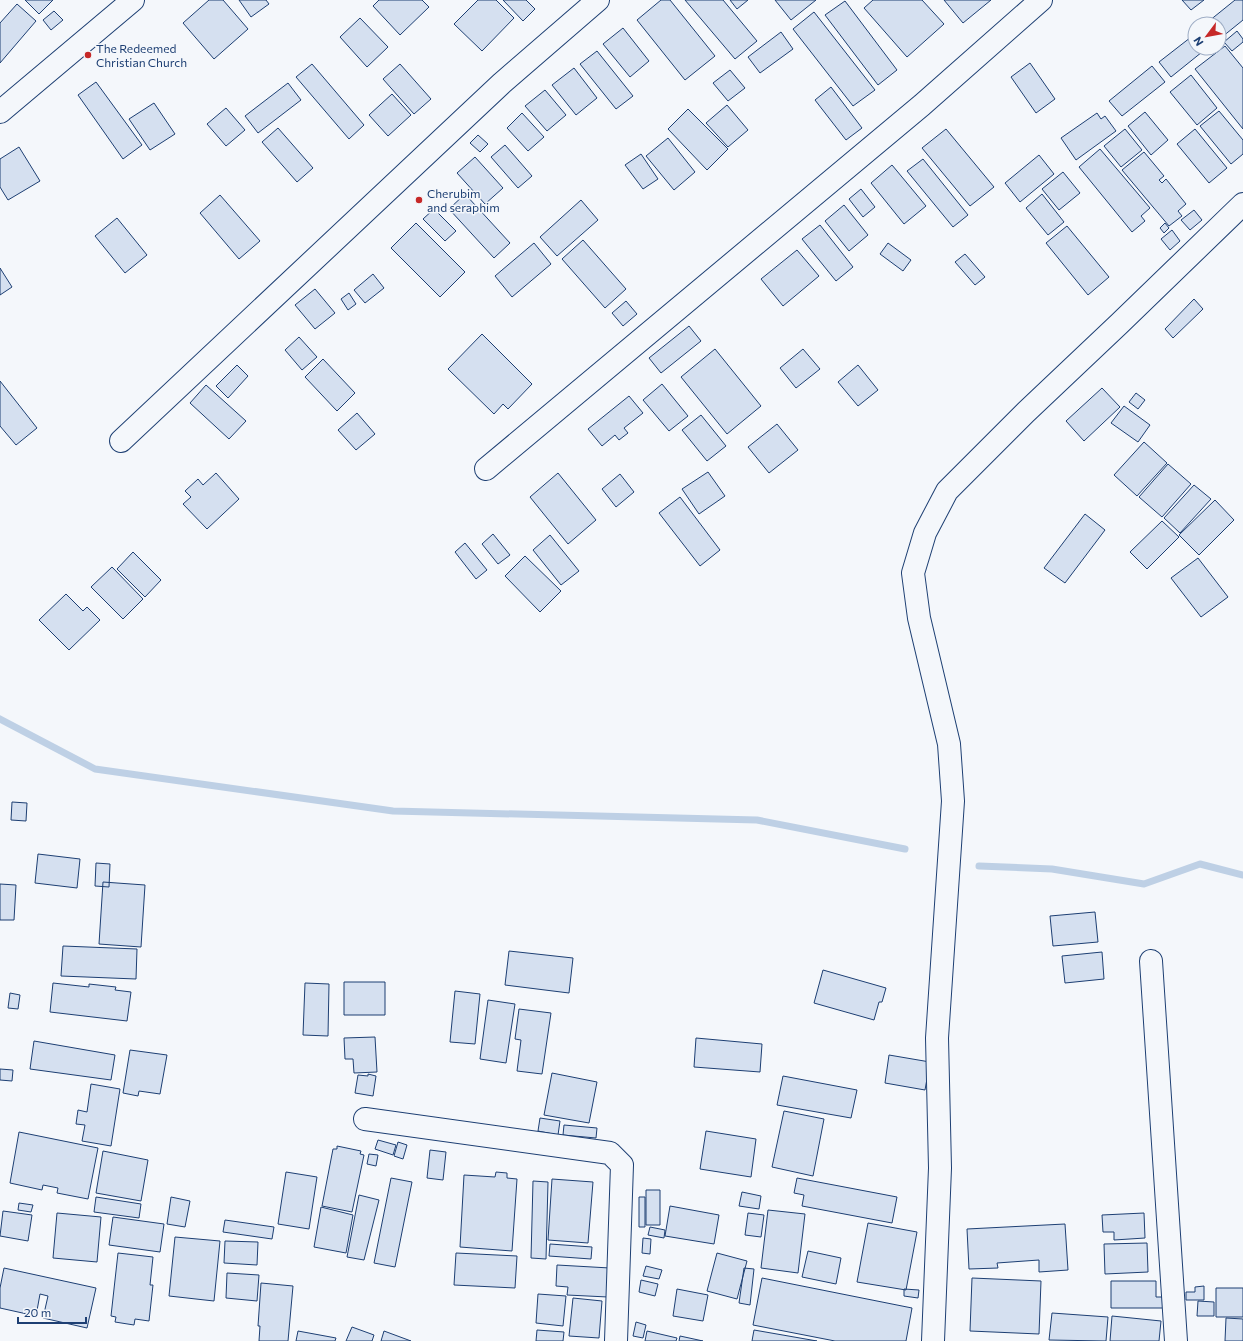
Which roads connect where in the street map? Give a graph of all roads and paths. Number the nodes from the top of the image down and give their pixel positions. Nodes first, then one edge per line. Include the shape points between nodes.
1 (133, 0) edge
2 (598, 0) edge
3 (1041, 0) edge
4 (0, 112) edge
5 (1243, 204) edge
6 (121, 441) dead end
7 (486, 469) dead end
8 (1152, 961) dead end
9 (364, 1119) dead end
10 (616, 1341) edge
11 (933, 1341) edge
12 (1176, 1341) edge

1 - 4 street
2 - 6 street via 502,84
3 - 7 street via 922,105
5 - 11 street via 946,491 925,533 913,573 919,618 949,744 953,801 937,1038 940,1168
8 - 12 street
9 - 10 street via 610,1153 622,1165

